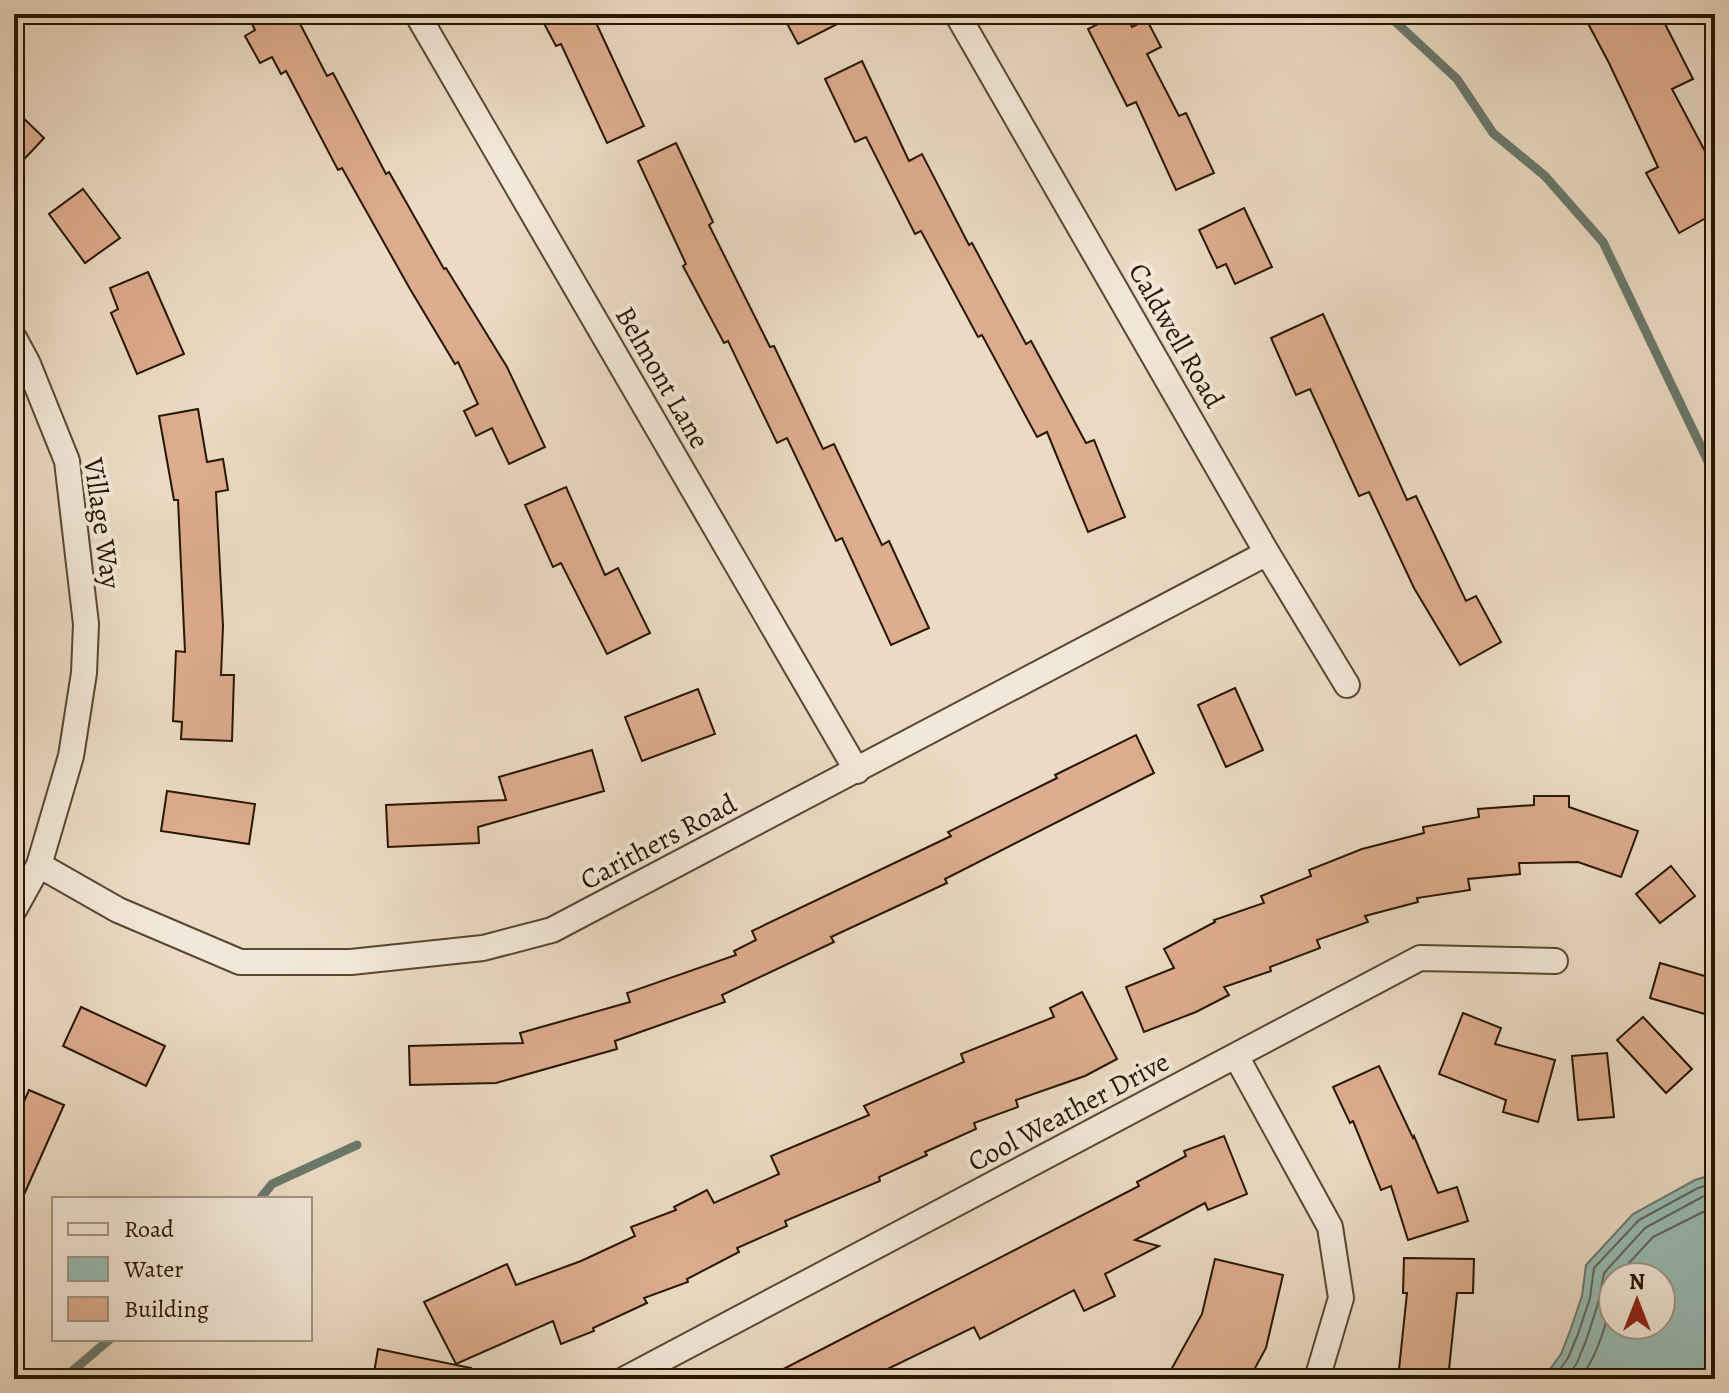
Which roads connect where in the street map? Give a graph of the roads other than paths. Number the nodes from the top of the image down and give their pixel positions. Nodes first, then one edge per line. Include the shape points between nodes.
1 (417, 14) edge
2 (957, 14) edge
3 (14, 338) edge
4 (1267, 553) junction
5 (1347, 685) dead end
6 (857, 771) junction
7 (39, 865) junction
8 (14, 910) edge
9 (1555, 961) dead end
10 (1236, 1056) junction
11 (625, 1379) edge
12 (1317, 1379) edge

1 - 6 street, Belmont Lane
2 - 4 street, Caldwell Road
3 - 7 street, Village Way via 67,461 86,624 71,756
4 - 5 street, Caldwell Road
4 - 6 street, Carithers Road
6 - 7 street, Carithers Road via 552,930 483,948 351,962 240,962 118,910
7 - 8 street, Village Way
9 - 10 street, Cool Weather Drive via 1420,958
10 - 11 street, Cool Weather Drive
10 - 12 street via 1330,1227 1341,1298

